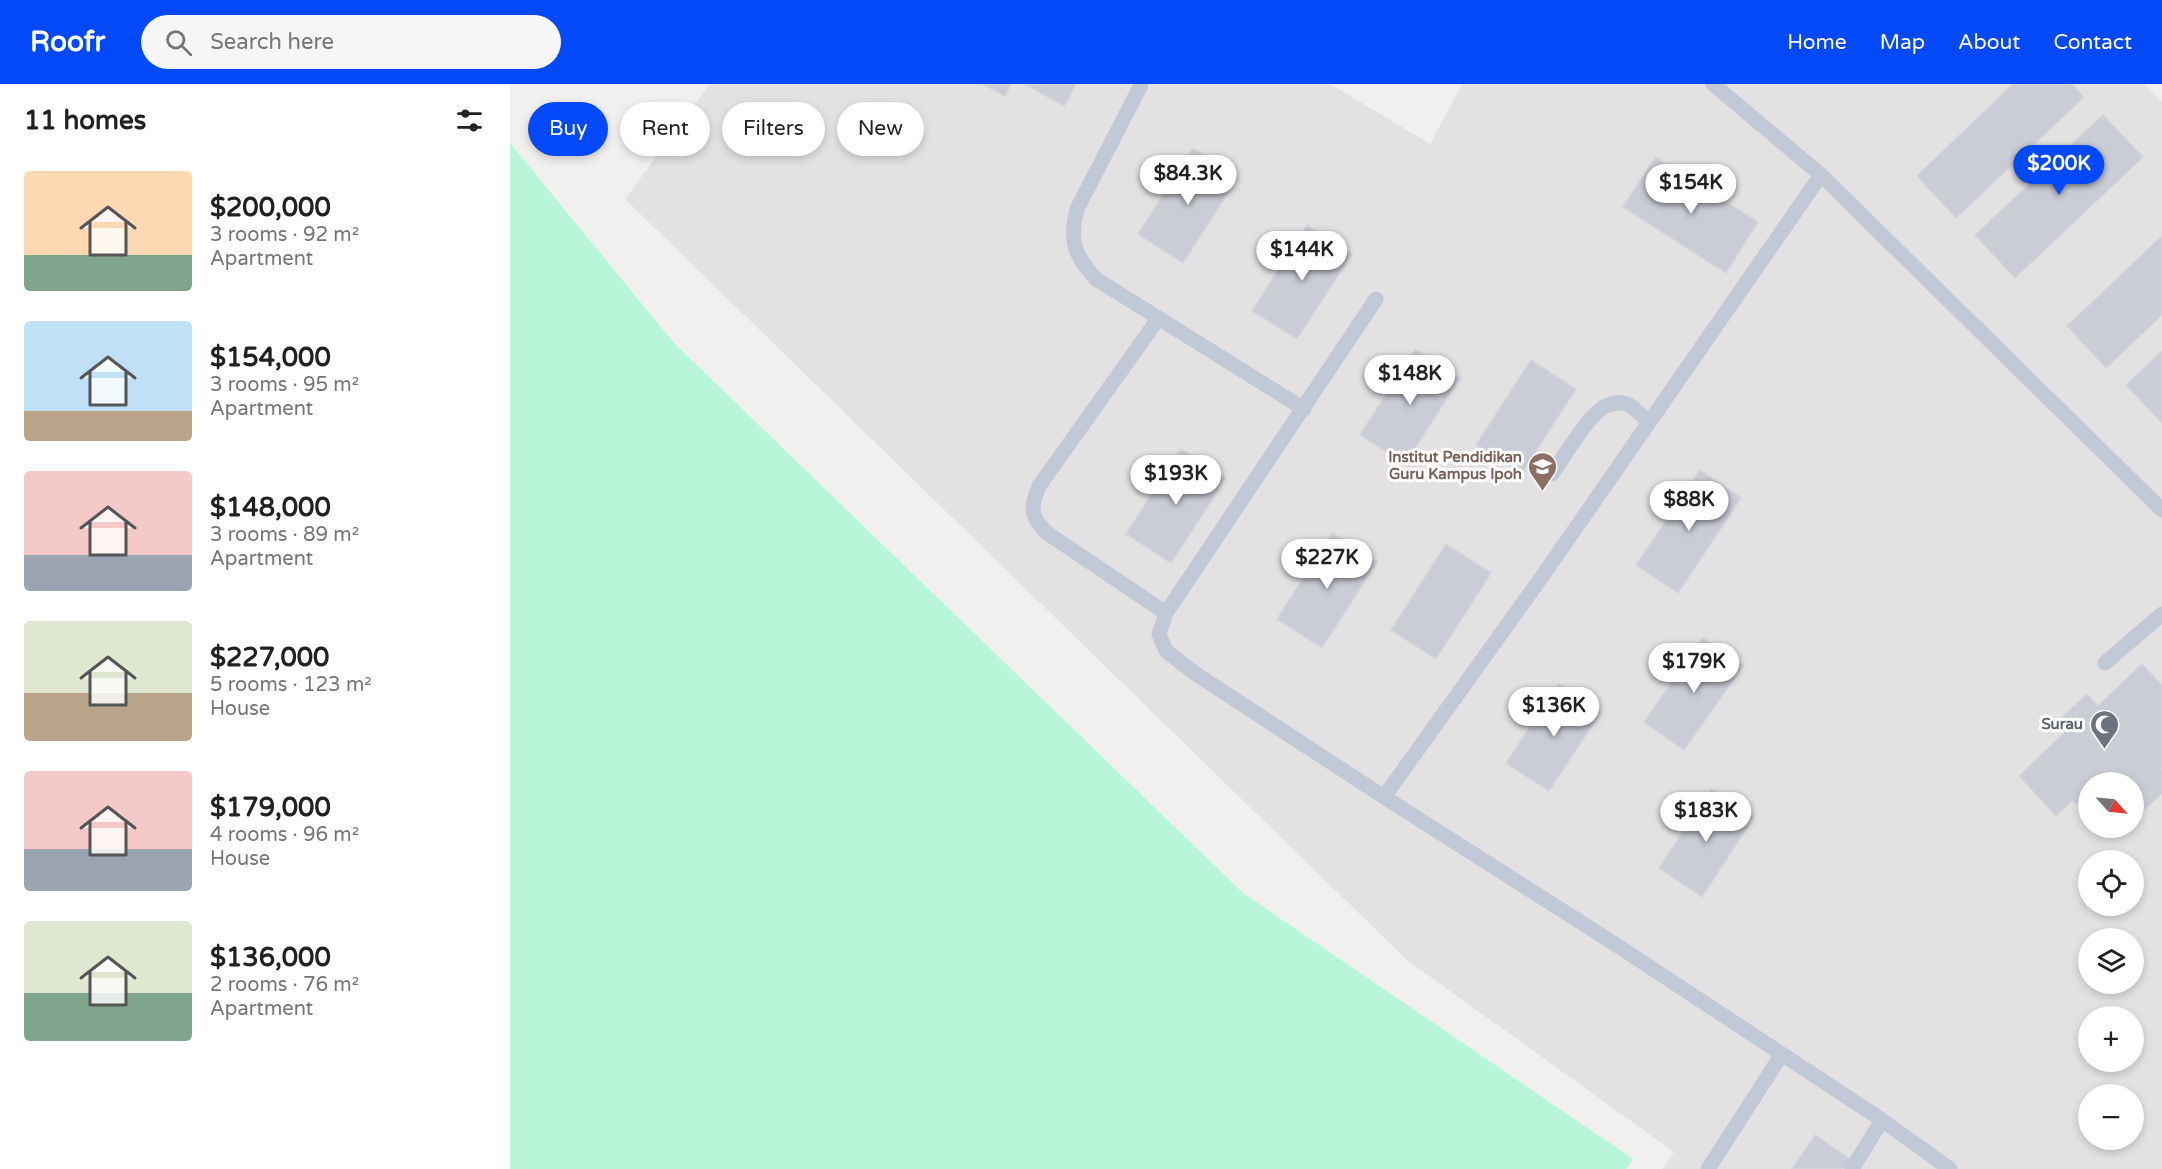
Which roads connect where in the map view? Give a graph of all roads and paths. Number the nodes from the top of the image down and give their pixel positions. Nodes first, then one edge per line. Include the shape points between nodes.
1 (1713, 84) edge
2 (1141, 85) edge
3 (1821, 175) junction
4 (1376, 299) dead end
5 (1158, 319) junction
6 (1304, 409) junction
7 (1649, 423) junction
8 (1552, 474) dead end
9 (2162, 510) edge
10 (1166, 613) junction
11 (2162, 614) edge
12 (2105, 663) dead end
13 (1384, 797) junction
14 (1782, 1054) junction
15 (1882, 1120) junction
16 (1708, 1169) edge
17 (1852, 1169) edge
18 (1950, 1169) edge

1 - 3 lane
2 - 5 lane via 1077,209 1073,243 1082,264 1096,279
3 - 7 lane
3 - 9 lane
4 - 6 lane
5 - 6 lane
5 - 10 lane via 1039,486 1033,511 1035,521 1047,533
6 - 10 lane
7 - 8 lane via 1626,404 1604,407
7 - 13 lane
10 - 13 lane via 1159,634 1166,651
11 - 12 lane
13 - 14 lane
14 - 15 lane
14 - 16 lane
15 - 17 lane
15 - 18 lane

